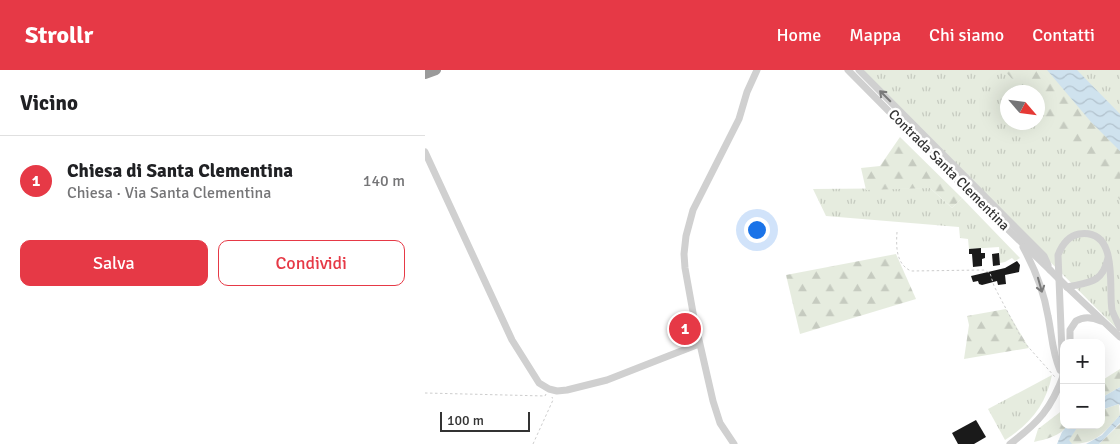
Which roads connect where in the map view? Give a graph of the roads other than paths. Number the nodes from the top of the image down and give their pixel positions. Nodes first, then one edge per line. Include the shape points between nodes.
1 (436, 70) edge
2 (757, 70) edge
3 (848, 70) edge
4 (859, 70) edge
5 (425, 74) edge
6 (425, 152) edge
7 (1019, 241) junction
8 (1108, 255) junction
9 (1050, 270) junction
10 (1067, 287) junction
11 (1105, 322) junction
12 (1119, 326) edge
13 (1120, 338) edge
14 (1061, 339) edge
15 (1070, 339) edge
16 (699, 344) junction
17 (1060, 371) edge
18 (1060, 384) edge
19 (734, 444) edge
20 (1010, 444) edge

1 - 5 highway
2 - 16 street via 739,119 693,210 686,236 685,268
3 - 7 street, Contrada Santa Clementina
9 -> 4 street, Contrada Santa Clementina via 1044,256
6 - 16 street via 512,340 539,383 549,389 567,390 607,380
7 - 9 street, Contrada Santa Clementina
7 -> 17 street via 1036,271
8 - 10 street via 1106,268 1100,277
8 - 12 street via 1113,312
8 - 14 street via 1099,240 1077,234 1067,241 1058,255
9 - 10 street, Contrada Santa Clementina, bridge
10 - 11 street, Contrada Santa Clementina
11 - 13 street, Contrada Santa Clementina
11 - 15 street via 1093,317 1079,319 1070,330
16 - 19 street via 720,423
18 - 20 street via 1039,420

